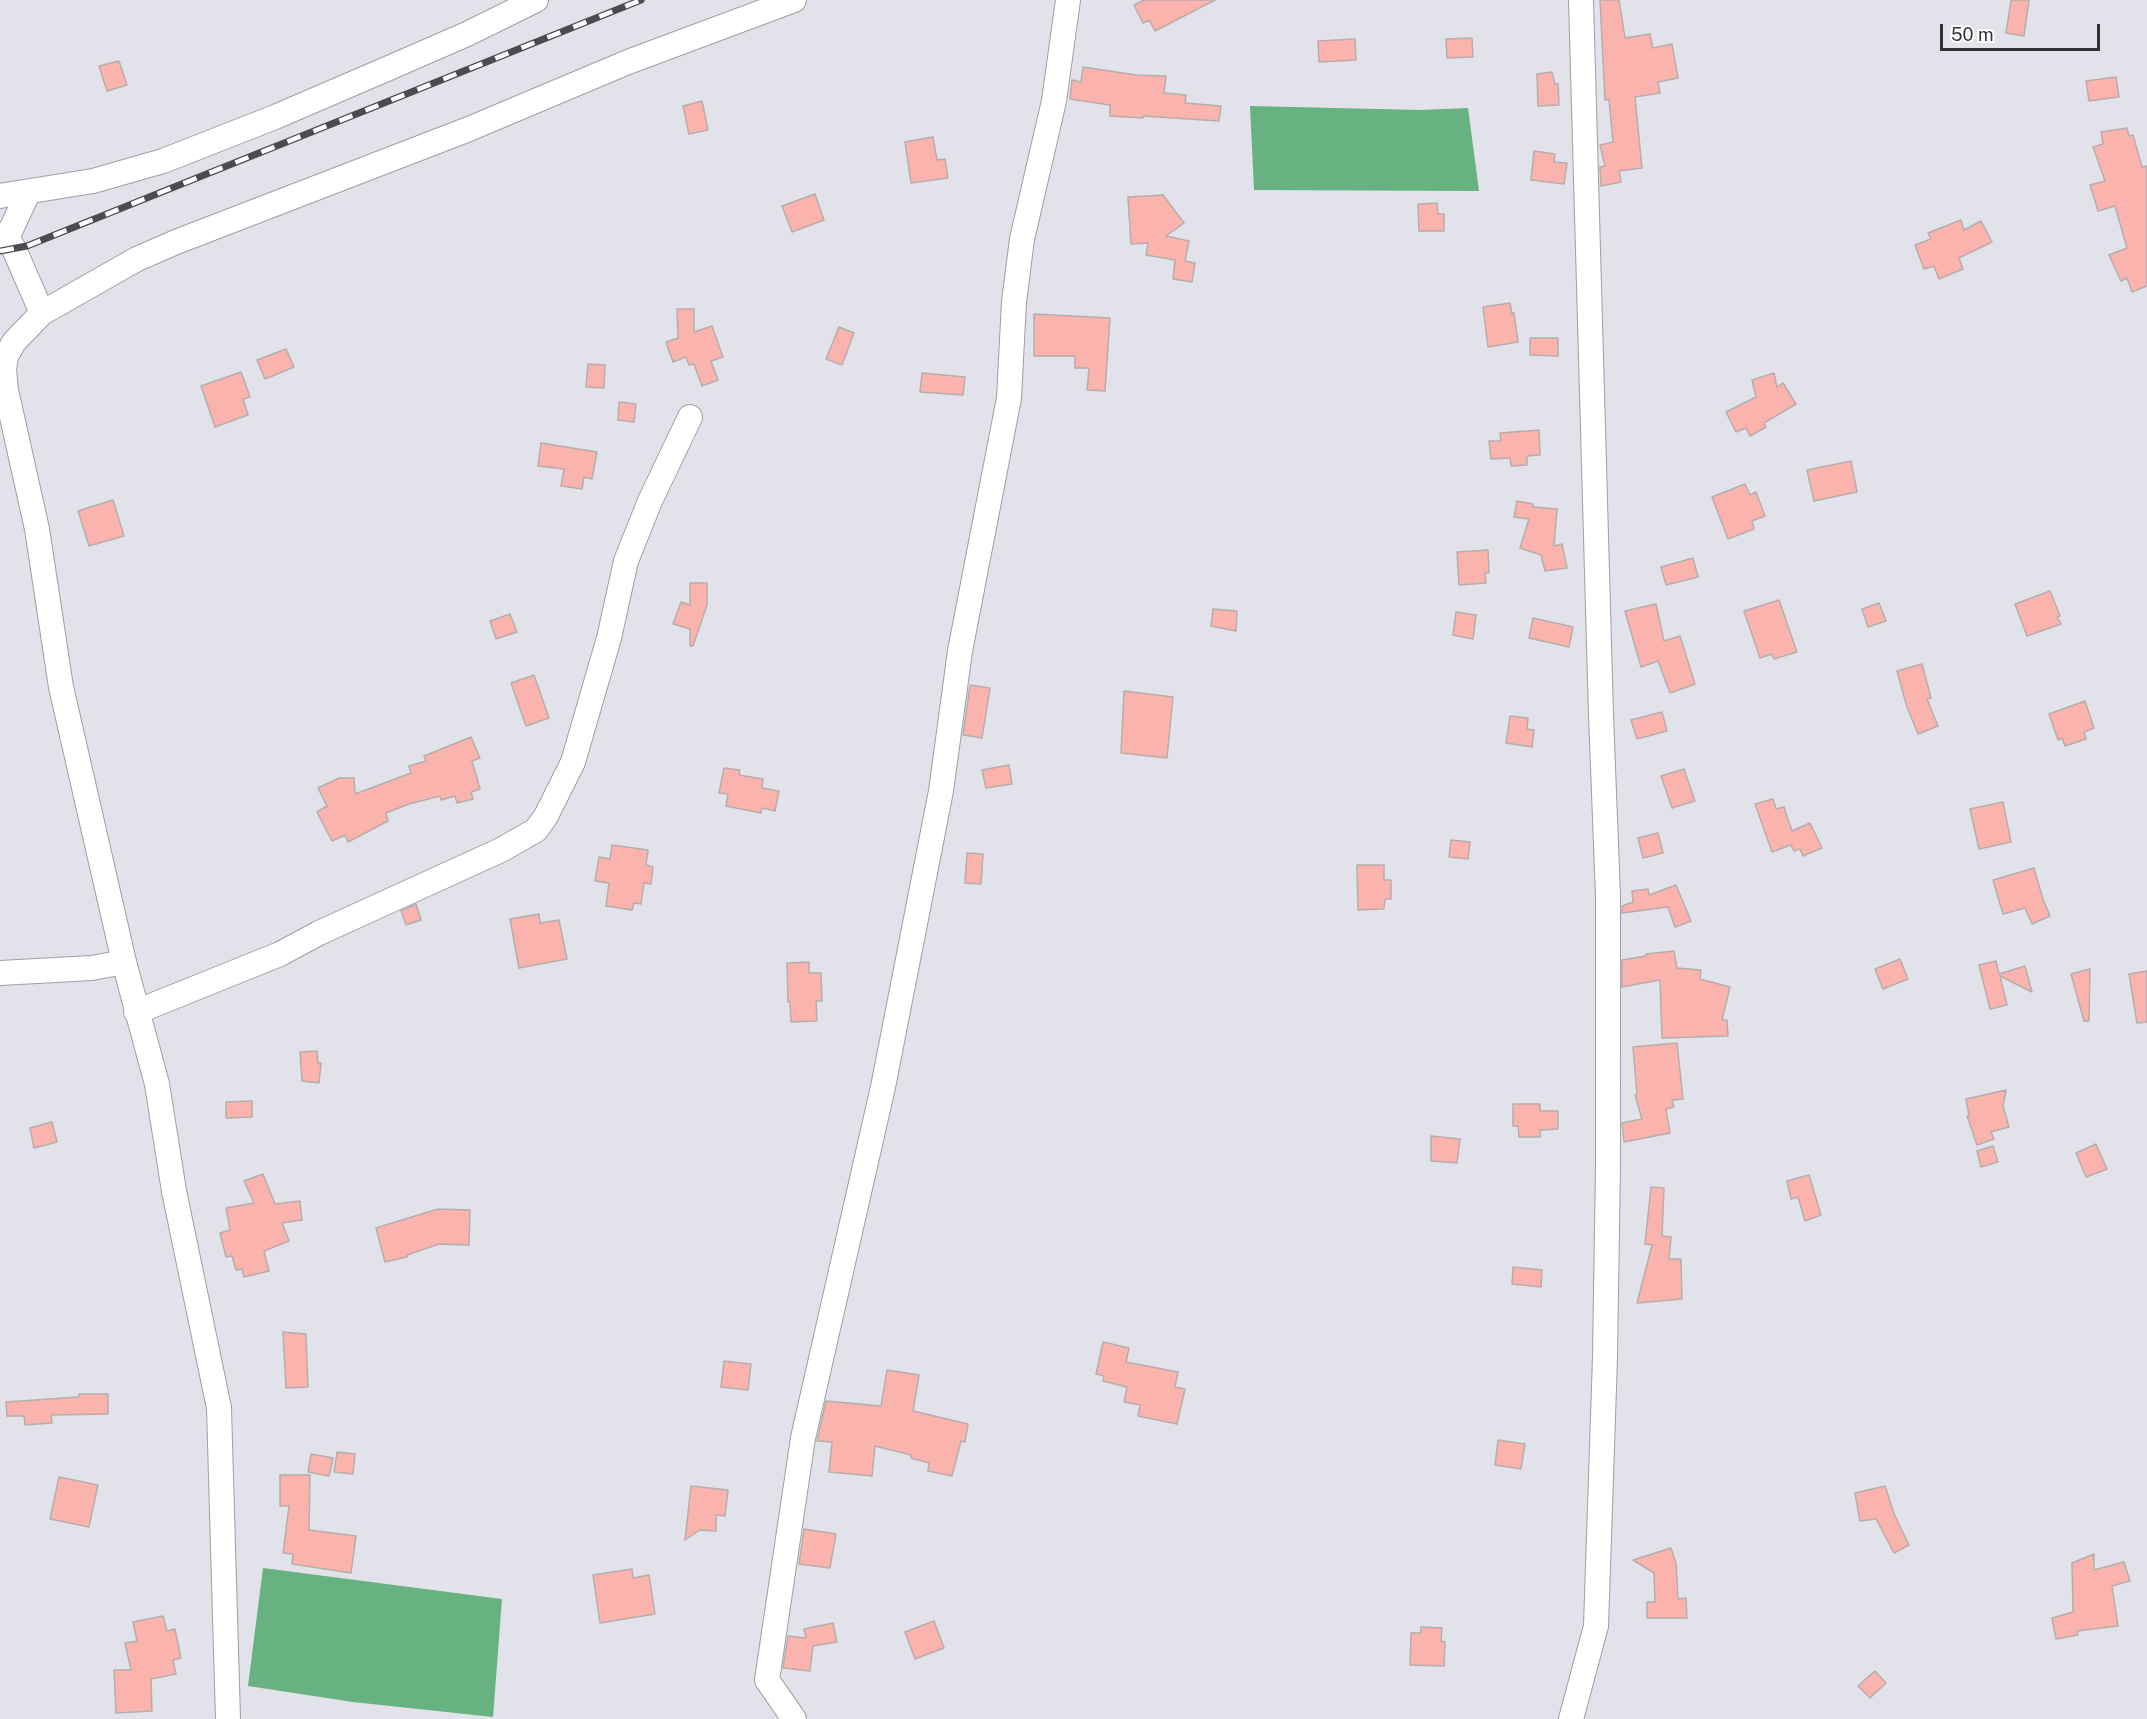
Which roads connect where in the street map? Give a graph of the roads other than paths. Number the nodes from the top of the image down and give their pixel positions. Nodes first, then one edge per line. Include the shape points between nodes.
1 (536, 0) edge
2 (794, 0) edge
3 (1068, 0) edge
4 (1581, 0) edge
5 (28, 193) junction
6 (0, 196) edge
7 (3, 236) edge
8 (42, 313) junction
9 (690, 417) dead end
10 (124, 962) junction
11 (0, 973) edge
12 (136, 1012) junction
13 (228, 1719) edge
14 (794, 1719) edge
15 (1571, 1719) edge

1 - 5 street via 389,68 163,161 93,181
2 - 8 street via 176,242 108,274
3 - 14 street via 1054,101 1022,239 1009,398 960,651 941,791 883,1088 803,1438 767,1680
4 - 15 street via 1608,896 1608,1166 1596,1626
5 - 6 street
5 - 7 street
7 - 8 street via 14,249
8 - 10 street via 6,356 6,390 37,529 60,687
9 - 12 street via 626,561 609,638 573,762 536,830 280,954
10 - 11 street via 92,968
10 - 12 street
12 - 13 street via 158,1084 174,1191 219,1408

